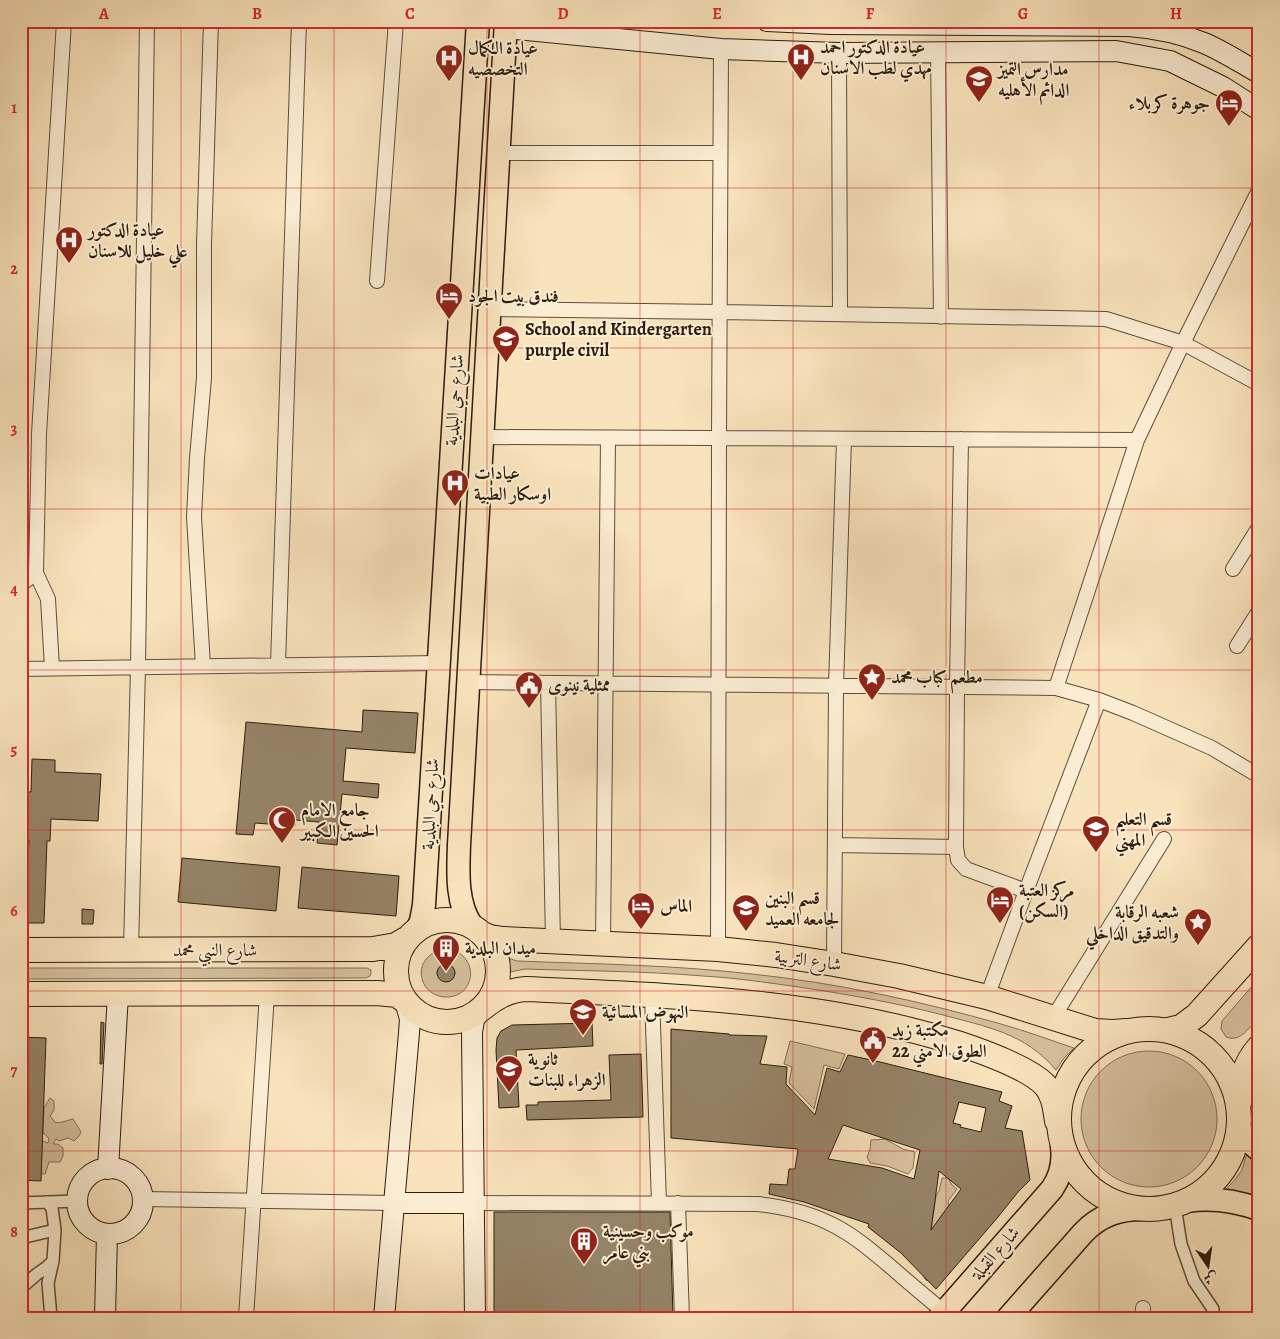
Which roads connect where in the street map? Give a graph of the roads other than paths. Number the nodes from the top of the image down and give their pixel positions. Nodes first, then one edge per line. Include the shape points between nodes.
1 (64, 21) edge
2 (147, 21) edge
3 (211, 21) edge
4 (299, 21) edge
5 (396, 21) edge
6 (478, 21) edge
7 (768, 21) edge
8 (831, 22) edge
9 (927, 23) edge
10 (1000, 23) edge
11 (505, 25) edge
12 (721, 49) junction
13 (938, 52) junction
14 (839, 53) junction
15 (1259, 72) edge
16 (1259, 110) edge
17 (498, 152) junction
18 (720, 153) junction
19 (1259, 190) edge
20 (377, 281) dead end
21 (489, 310) junction
22 (720, 312) junction
23 (840, 314) junction
24 (941, 317) junction
25 (1183, 343) junction
26 (1257, 383) dead end
27 (482, 437) junction
28 (608, 438) junction
29 (719, 438) junction
30 (844, 439) junction
31 (962, 439) junction
32 (1137, 440) junction
33 (1259, 527) edge
34 (1233, 569) dead end
35 (36, 574) junction
36 (21, 584) edge
37 (1259, 611) edge
38 (1237, 646) dead end
39 (438, 663) junction
40 (278, 665) junction
41 (203, 666) junction
42 (138, 667) junction
43 (52, 668) junction
44 (21, 669) edge
45 (468, 682) junction
46 (548, 683) junction
47 (605, 683) junction
48 (719, 684) junction
49 (836, 686) junction
50 (957, 687) junction
51 (1056, 688) junction
52 (1099, 700) junction
53 (1259, 776) edge
54 (1164, 839) dead end
55 (427, 844) junction
56 (459, 845) junction
57 (835, 845) junction
58 (956, 847) junction
59 (1026, 891) junction
60 (477, 930) junction
61 (412, 933) junction
62 (553, 942) junction
63 (604, 944) junction
64 (1259, 946) edge
65 (718, 949) junction
66 (21, 950) edge
67 (131, 950) junction
68 (834, 964) junction
69 (21, 994) edge
70 (118, 994) junction
71 (267, 994) junction
72 (652, 995) junction
73 (987, 997) junction
74 (404, 1001) junction
75 (480, 1010) junction
76 (1053, 1018) junction
77 (1168, 1030) junction
78 (1126, 1031) junction
79 (1256, 1050) edge
80 (1239, 1119) junction
81 (1057, 1121) junction
82 (1062, 1147) junction
83 (1259, 1150) edge
84 (108, 1169) junction
85 (143, 1200) junction
86 (77, 1201) junction
87 (47, 1202) junction
88 (254, 1202) junction
89 (474, 1202) junction
90 (21, 1203) edge
91 (394, 1203) junction
92 (678, 1203) junction
93 (1181, 1203) junction
94 (658, 1204) junction
95 (1259, 1209) edge
96 (1143, 1210) junction
97 (54, 1230) junction
98 (107, 1234) junction
99 (21, 1238) edge
100 (53, 1261) junction
101 (21, 1288) edge
102 (941, 1315) edge
103 (51, 1318) edge
104 (104, 1318) edge
105 (246, 1318) edge
106 (384, 1318) edge
107 (475, 1318) edge
108 (682, 1318) edge
109 (1008, 1318) edge
110 (1212, 1318) edge

1 - 35 street via 39,434
2 - 42 street
3 - 41 street via 204,244 204,378 194,517
4 - 40 street
5 - 20 street
6 - 39 main road, شارع حي البلدية
7 - 8 main road
8 - 9 main road
9 - 10 main road
10 - 15 main road via 1151,28 1205,43
11 - 12 main road
11 - 17 main road, شارع حي البلدية
12 - 14 main road
12 - 18 street
13 - 14 main road
13 - 16 main road via 1116,51 1161,59 1223,87
13 - 24 street
14 - 23 street
17 - 18 street
17 - 21 main road, شارع حي البلدية
18 - 22 street
19 - 25 street
21 - 22 street
21 - 27 main road, شارع حي البلدية
22 - 23 street
22 - 29 street
23 - 24 street
24 - 25 street via 1106,319
25 - 26 street
25 - 32 street
27 - 28 street
27 - 45 main road, شارع حي البلدية
28 - 29 street
28 - 47 street
29 - 30 street
29 - 48 street
30 - 31 street
30 - 49 street
31 - 32 street
31 - 50 street
32 - 51 street
33 - 34 street
35 - 36 street
35 - 43 street via 48,599
37 - 38 street
39 - 40 street
39 - 55 main road, شارع حي البلدية
40 - 41 street
41 - 42 street
42 - 43 street
42 - 67 street
43 - 44 street
45 - 46 street
45 - 56 main road, شارع حي البلدية
46 - 47 street
46 - 62 street
47 - 48 street
47 - 63 street
48 - 49 street
48 - 65 street
49 - 50 street
49 - 57 street
50 - 51 street
50 - 58 street
51 - 52 street
52 - 53 street via 1212,748
52 - 59 street
54 - 76 street
55 - 56 main road via 439,852 453,850
55 - 61 main road, شارع حي البلدية via 424,905 421,921
56 - 60 main road, شارع حي البلدية via 458,874 462,900 465,914
57 - 58 street
57 - 68 street
58 - 59 street via 958,860 966,868
59 - 73 street
60 - 61 highway via 449,919 433,921
60 - 62 highway, شارع التربية via 490,937
60 - 75 highway via 492,945 498,972 490,1000
61 - 67 highway, شارع النبي محمد via 396,945 374,949
61 - 74 highway via 398,953 395,970 397,986
62 - 63 highway, شارع التربية
63 - 65 highway, شارع التربية
64 - 77 highway via 1201,1011 1182,1026
65 - 68 highway, شارع التربية
66 - 67 highway, شارع النبي محمد
68 - 73 highway, شارع التربية
69 - 70 highway
70 - 71 highway
70 - 84 main road
71 - 74 highway via 377,993 397,995
71 - 88 street
72 - 75 highway via 519,989 498,997
72 - 81 highway via 824,1012 938,1037 1002,1060 1036,1078 1050,1091
72 - 94 street
73 - 76 highway, شارع التربية
74 - 75 highway via 416,1013 432,1020 466,1019
74 - 91 main road via 410,1025
75 - 89 main road via 472,1032
76 - 78 highway, شارع التربية via 1095,1031
77 - 78 highway
77 - 80 highway via 1208,1050 1224,1067 1234,1088
78 - 81 highway via 1097,1045 1069,1074 1060,1096
79 - 80 highway via 1240,1086
80 - 83 main road via 1246,1138
80 - 93 highway via 1236,1144 1222,1172 1200,1194
81 - 82 highway
82 - 96 highway via 1074,1171 1093,1191 1117,1204
82 - 102 main road, شارع القبلة via 1061,1172 1052,1189
84 - 85 main road via 117,1169 134,1178
84 - 86 main road via 98,1171 83,1182
85 - 88 street
85 - 98 main road via 141,1212 132,1226 116,1234
86 - 87 street
86 - 98 main road via 83,1220 97,1232
87 - 90 street
87 - 97 street via 52,1208
88 - 91 street
88 - 105 street
89 - 91 main road
89 - 94 street
89 - 107 main road
91 - 106 main road
92 - 94 street
92 - 102 street via 767,1205 795,1210 834,1225 857,1240
92 - 108 street
93 - 95 main road via 1198,1199 1225,1201
93 - 96 highway
93 - 110 street via 1181,1244 1194,1281 1213,1309
96 - 109 main road via 1123,1210 1098,1220
97 - 99 street
97 - 100 street
98 - 104 main road
100 - 101 street
100 - 103 street via 48,1282

